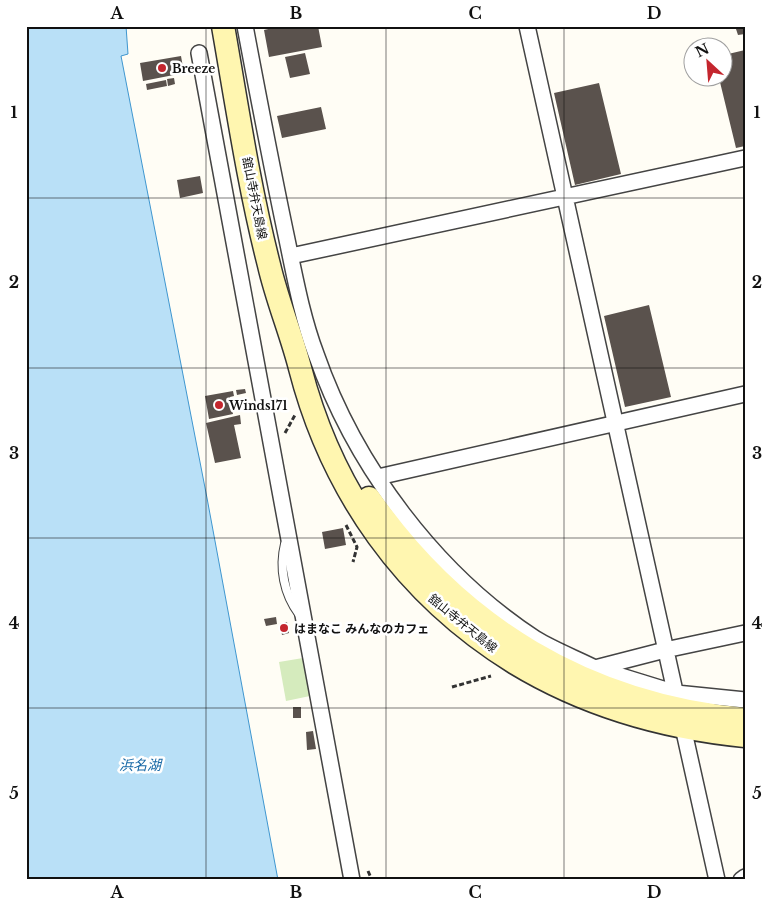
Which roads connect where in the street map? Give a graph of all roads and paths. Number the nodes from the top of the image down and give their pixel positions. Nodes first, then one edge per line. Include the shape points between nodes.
1 (223, 26) edge
2 (527, 26) edge
3 (247, 27) edge
4 (199, 53) dead end
5 (745, 158) edge
6 (564, 197) junction
7 (291, 256) junction
8 (745, 394) edge
9 (614, 422) junction
10 (378, 476) junction
11 (745, 633) edge
12 (665, 650) junction
13 (594, 668) junction
14 (491, 676) dead end
15 (452, 687) dead end
16 (745, 700) edge
17 (680, 710) junction
18 (745, 719) edge
19 (745, 736) edge
20 (745, 877) edge
21 (352, 880) edge
22 (716, 880) edge
23 (740, 880) edge

1 - 17 main road, 舘山寺弁天島線 via 260,231 278,300 300,368 361,486 418,560 462,604 512,641 566,672 624,695
2 - 6 street
3 - 7 street
4 - 21 street
5 - 6 street
6 - 7 street
6 - 9 street
7 - 10 street via 316,354 347,424
8 - 9 street
9 - 10 street
9 - 12 street
10 - 13 street via 416,531 487,604 537,640
11 - 12 street
12 - 13 street
12 - 17 street
13 - 17 street
14 - 15 path
16 - 17 street
17 - 18 main road, 舘山寺弁天島線
17 - 19 main road, 舘山寺弁天島線
17 - 22 street
20 - 23 street

